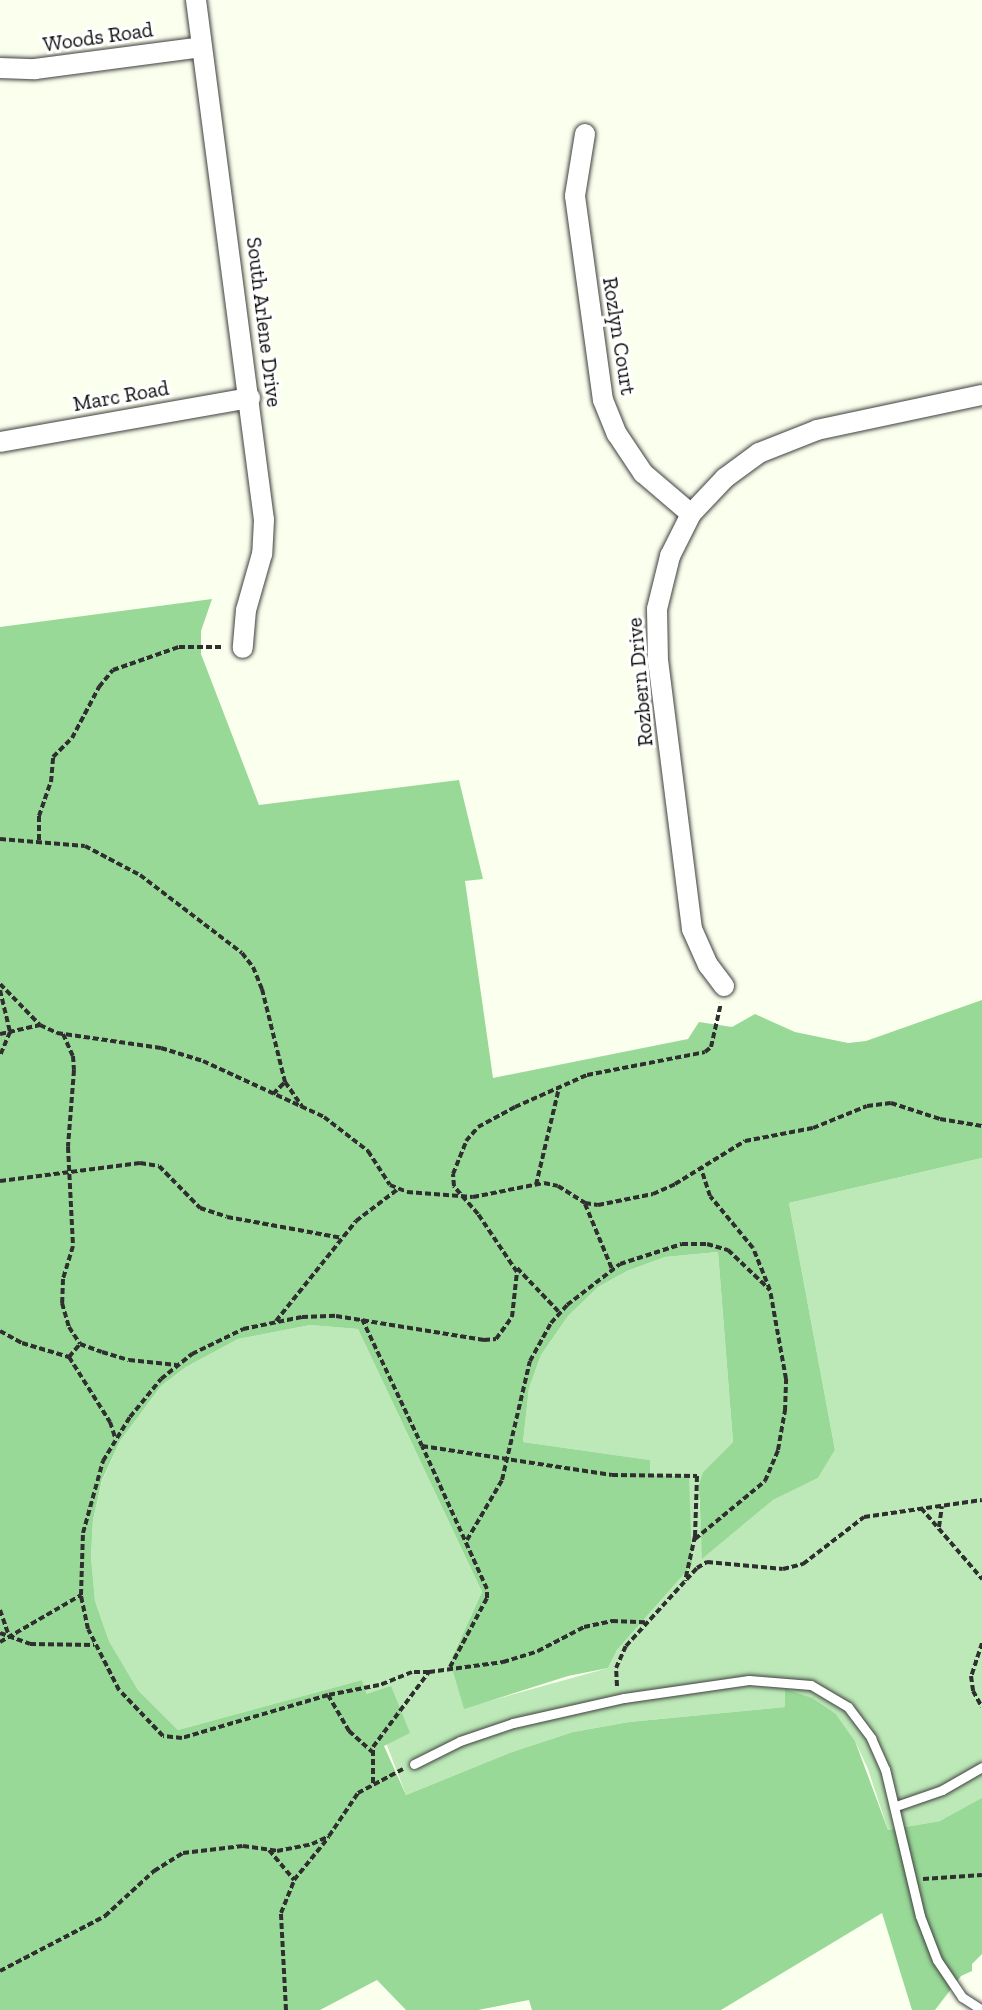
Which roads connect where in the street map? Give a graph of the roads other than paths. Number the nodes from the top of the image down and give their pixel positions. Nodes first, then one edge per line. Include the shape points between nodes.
1 (196, 0) edge
2 (202, 47) junction
3 (0, 68) edge
4 (585, 134) dead end
5 (982, 395) edge
6 (250, 398) junction
7 (0, 442) edge
8 (691, 514) junction
9 (243, 648) road end
10 (724, 986) road end
11 (414, 1764) road end
12 (982, 1767) edge
13 (896, 1806) junction
14 (982, 2010) edge

1 - 2 street, South Arlene Drive
2 - 3 street, Woods Road via 35,69
2 - 6 street, South Arlene Drive
4 - 8 street, Rozlyn Court via 575,196 603,400 617,435 643,473
5 - 8 street, Rozbern Drive via 790,438 759,453 725,478
6 - 7 street, Marc Road
6 - 9 street, South Arlene Drive via 264,532 246,610
8 - 10 street, Rozbern Drive via 661,585 656,639 692,929 708,965
11 - 13 lane via 460,1741 513,1723 618,1699 749,1680 812,1685 848,1707 871,1738
12 - 13 lane via 942,1790
13 - 14 lane via 920,1916 945,1975 962,1997

